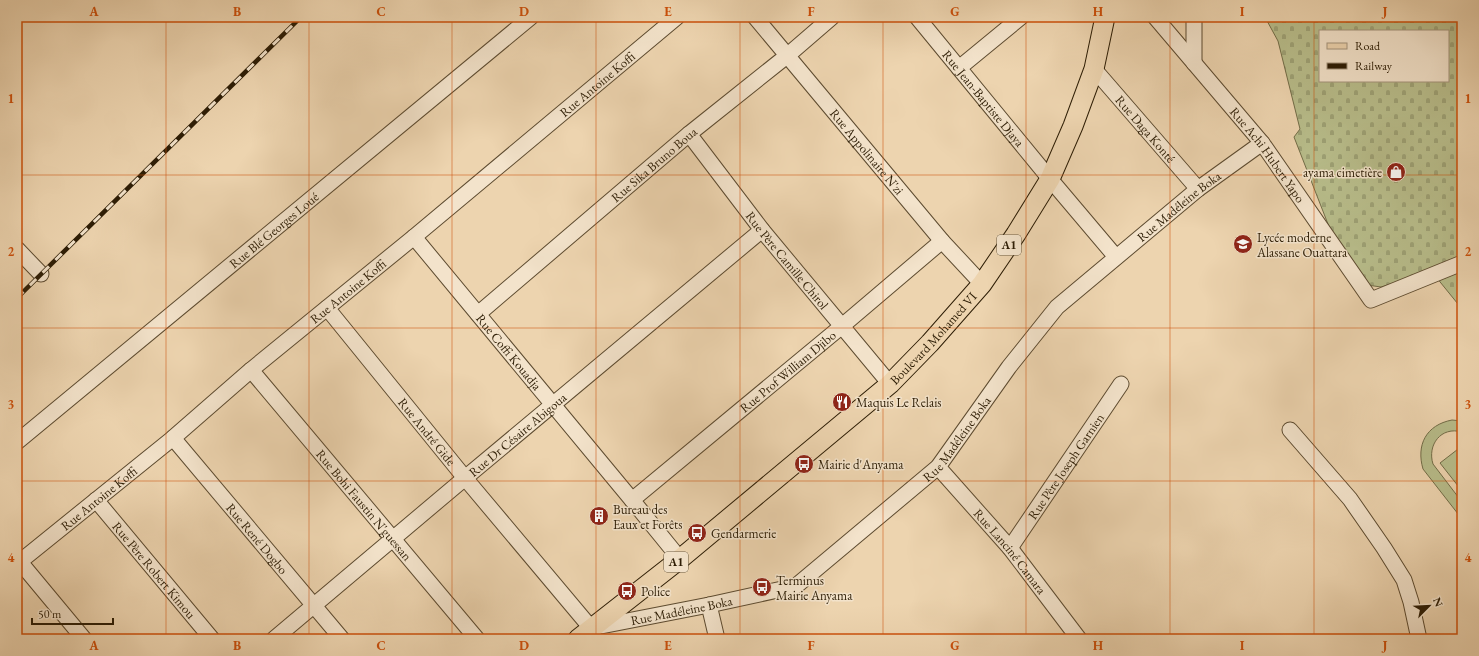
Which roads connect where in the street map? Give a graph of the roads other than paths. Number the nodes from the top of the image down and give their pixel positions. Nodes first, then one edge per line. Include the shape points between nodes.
1 (531, 17) edge
2 (677, 17) edge
3 (756, 17) edge
4 (832, 17) edge
5 (917, 17) edge
6 (1021, 17) edge
7 (1105, 17) edge
8 (1155, 17) edge
9 (1194, 17) edge
10 (788, 55) junction
11 (1194, 63) junction
12 (959, 68) junction
13 (1094, 69) junction
14 (689, 134) junction
15 (1262, 143) junction
16 (1050, 179) junction
17 (1198, 189) junction
18 (762, 230) junction
19 (414, 237) junction
20 (942, 241) junction
21 (17, 249) edge
22 (1116, 257) junction
23 (1462, 263) edge
24 (41, 274) dead end
25 (982, 284) junction
26 (326, 308) junction
27 (478, 314) junction
28 (842, 326) junction
29 (251, 370) junction
30 (890, 384) junction
31 (1121, 384) dead end
32 (553, 405) junction
33 (1290, 430) dead end
34 (173, 438) junction
35 (17, 442) edge
36 (938, 467) junction
37 (465, 478) junction
38 (96, 500) junction
39 (632, 500) junction
40 (394, 538) junction
41 (1010, 548) junction
42 (680, 559) junction
43 (18, 563) edge
44 (709, 605) junction
45 (314, 606) junction
46 (585, 633) edge
47 (84, 639) edge
48 (212, 639) edge
49 (274, 639) edge
50 (342, 639) edge
51 (478, 639) edge
52 (717, 639) edge
53 (1079, 639) edge
54 (1419, 639) edge

1 - 35 street, Rue Blé Georges Loué
2 - 19 street, Rue Antoine Koffi
3 - 10 street, Rue Appolinaire N'zi
4 - 10 street, Rue Sika Bruno Boua
5 - 12 street, Rue Jean-Baptiste Djaya
6 - 12 street
7 - 13 main road, Boulevard Mohamed VI / A1
8 - 11 street, Rue Achi Hubert Yapo
9 - 11 street
10 - 14 street, Rue Sika Bruno Boua
10 - 20 street, Rue Appolinaire N'zi
11 - 15 street, Rue Achi Hubert Yapo
12 - 16 street, Rue Jean-Baptiste Djaya
13 - 16 main road, Boulevard Mohamed VI / A1
13 - 17 street, Rue Daga Konté
14 - 18 street, Rue Père Camille Chirol
14 - 27 street, Rue Sika Bruno Boua
15 - 17 street, Rue Madéleine Boka
15 - 23 street, Rue Achi Hubert Yapo via 1371,300
16 - 22 street, Rue Jean-Baptiste Djaya
16 - 25 main road, Boulevard Mohamed VI / A1
17 - 22 street, Rue Madéleine Boka
18 - 28 street, Rue Père Camille Chirol
18 - 32 street, Rue Dr Césaire Abigoua
19 - 26 street, Rue Antoine Koffi
19 - 27 street, Rue Coffi Kouadja
20 - 25 street, Rue Appolinaire N'zi
20 - 28 street, Rue Prof William Djibo
21 - 24 street
22 - 36 street, Rue Madéleine Boka via 1057,307 1009,367
25 - 30 main road, Boulevard Mohamed VI / A1
26 - 29 street, Rue Antoine Koffi
26 - 37 street, Rue André Gide
27 - 32 street, Rue Coffi Kouadja
28 - 30 street, Rue Père Camille Chirol
28 - 39 street, Rue Prof William Djibo
29 - 34 street, Rue Antoine Koffi
29 - 40 street, Rue Bohi Faustin N'guessan
30 - 42 main road, Boulevard Mohamed VI / A1
31 - 41 street, Rue Père Joseph Garnien
32 - 37 street, Rue Dr Césaire Abigoua
32 - 39 street, Rue Coffi Kouadja
33 - 54 street via 1350,499 1404,580
34 - 38 street, Rue Antoine Koffi
34 - 45 street, Rue René Dogbo
36 - 41 street, Rue Lanciné Camara
36 - 44 street, Rue Madéleine Boka via 796,586
37 - 40 street, Rue Dr Césaire Abigoua
37 - 46 street, Rue André Gide
38 - 43 street, Rue Antoine Koffi
38 - 48 street, Rue Père Robert Kimou
39 - 42 street, Rue Coffi Kouadja
40 - 45 street, Rue Dr Césaire Abigoua
40 - 51 street, Rue Bohi Faustin N'guessan
41 - 53 street, Rue Lanciné Camara
42 - 46 main road, Boulevard Mohamed VI / A1
43 - 47 street
44 - 46 street, Rue Madéleine Boka
44 - 52 street
45 - 49 street, Rue Dr Césaire Abigoua
45 - 50 street, Rue René Dogbo

